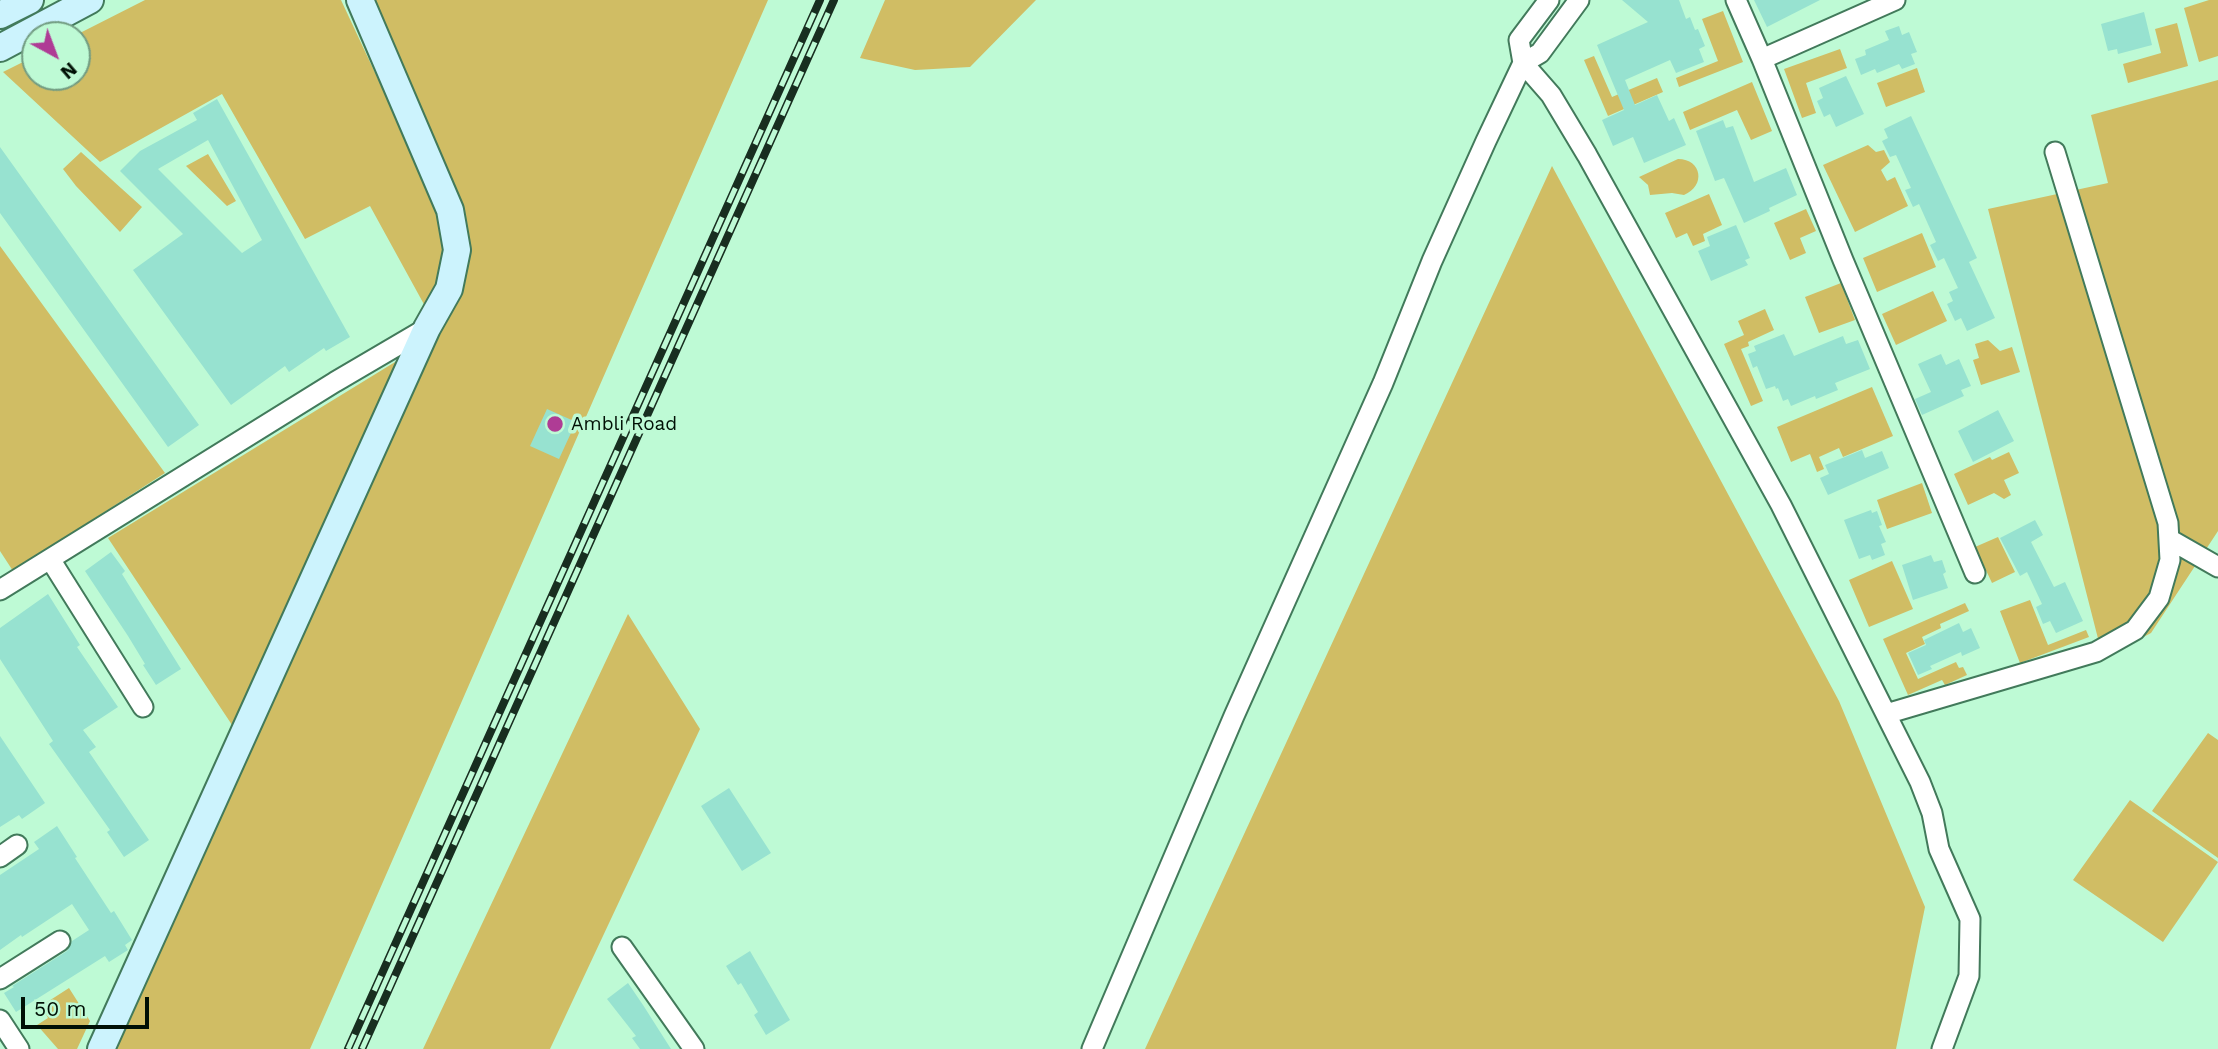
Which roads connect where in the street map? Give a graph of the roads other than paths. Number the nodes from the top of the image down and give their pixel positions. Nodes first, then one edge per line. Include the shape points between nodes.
1 (30, 0) edge
2 (90, 0) edge
3 (360, 0) edge
4 (1549, 0) edge
5 (1579, 0) edge
6 (1736, 0) edge
7 (1895, 0) edge
8 (0, 15) edge
9 (0, 48) edge
10 (1762, 59) junction
11 (1522, 63) junction
12 (2054, 152) dead end
13 (427, 328) junction
14 (2169, 539) junction
15 (50, 559) junction
16 (2218, 566) edge
17 (1975, 573) dead end
18 (0, 590) edge
19 (143, 707) dead end
20 (1886, 714) junction
21 (18, 845) dead end
22 (0, 857) edge
23 (60, 941) dead end
24 (622, 947) dead end
25 (0, 979) edge
26 (0, 1020) edge
27 (19, 1049) edge
28 (101, 1049) edge
29 (694, 1049) edge
30 (1092, 1049) edge
31 (1942, 1049) edge

1 - 8 street
2 - 9 street
3 - 13 street via 450,210 457,250 449,289
4 - 11 street via 1519,40
5 - 11 street via 1540,53
6 - 10 street
7 - 10 street
10 - 17 street
11 - 20 street via 1551,95 1587,155 1781,505
11 - 30 street via 1437,249
12 - 14 street via 2168,523
13 - 15 street
13 - 28 street
14 - 16 street
14 - 20 street via 2170,560 2159,598 2135,630 2096,652
15 - 18 street
15 - 19 street
20 - 31 street via 1933,813 1939,849 1970,919 1969,976
21 - 22 street
23 - 25 street
24 - 29 street
26 - 27 street

